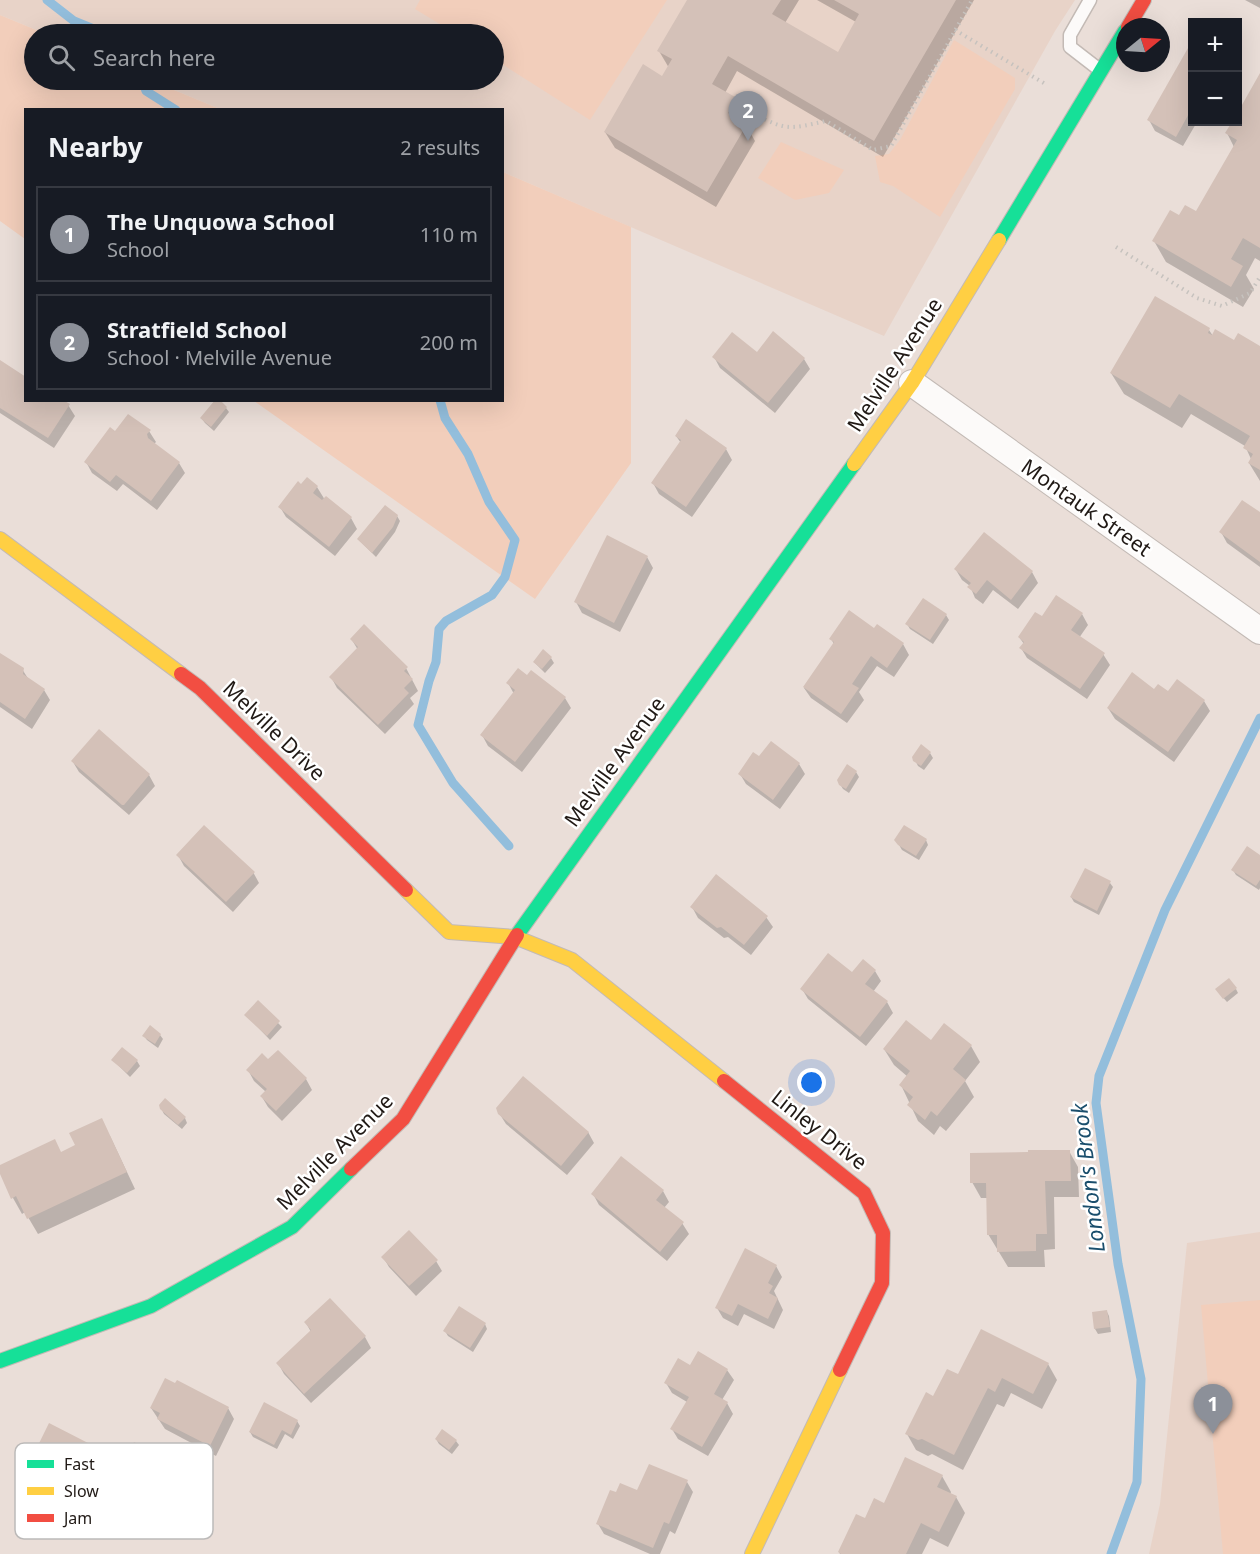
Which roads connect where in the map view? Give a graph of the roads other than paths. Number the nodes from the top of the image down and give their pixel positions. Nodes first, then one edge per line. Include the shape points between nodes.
1 (1090, 0) edge
2 (1144, 0) edge
3 (1133, 18) edge
4 (1116, 46) edge
5 (1101, 71) junction
6 (912, 383) junction
7 (0, 539) edge
8 (1252, 626) edge
9 (515, 937) junction
10 (0, 1361) edge
11 (752, 1554) edge

1 - 5 lane via 1070,35 1070,47
2 - 3 street
4 - 5 street, Melville Avenue
5 - 6 street, Melville Avenue
6 - 8 street, Montauk Street
6 - 9 street, Melville Avenue
7 - 9 street, Melville Drive via 200,688 449,932
9 - 10 street, Melville Avenue via 402,1119 292,1227 151,1306
9 - 11 street, Linley Drive via 572,960 864,1192 883,1233 882,1283

